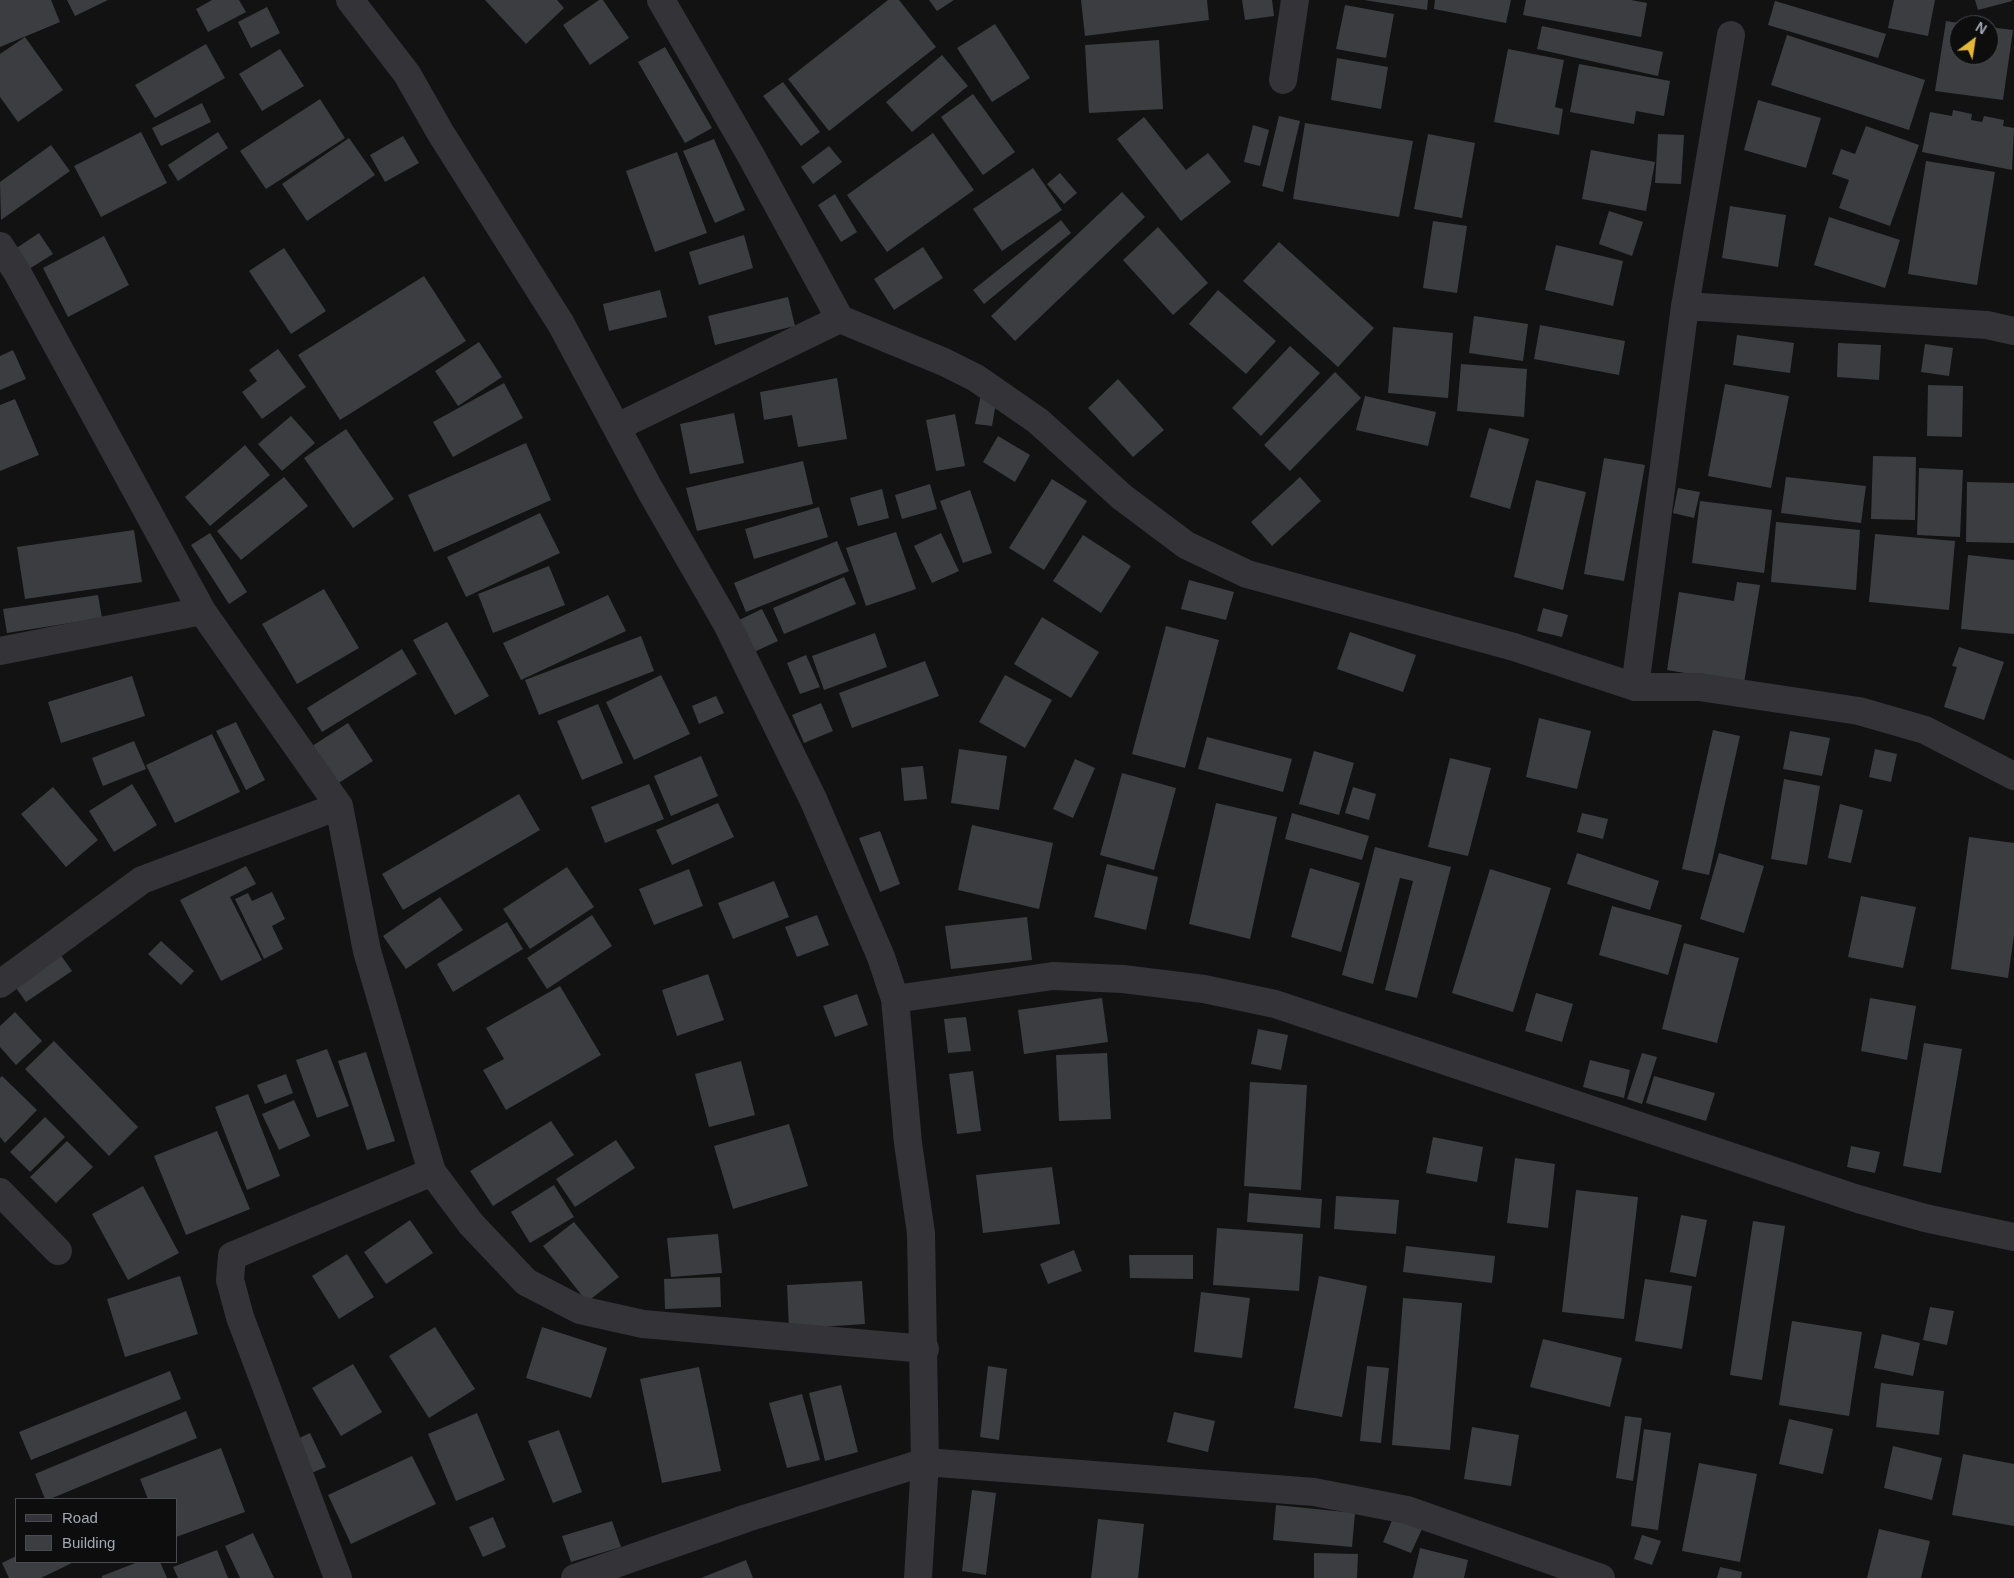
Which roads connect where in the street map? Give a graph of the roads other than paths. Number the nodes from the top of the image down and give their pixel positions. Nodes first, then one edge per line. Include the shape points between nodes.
1 (350, 0) edge
2 (661, 0) edge
3 (1295, 0) edge
4 (1731, 35) dead end
5 (1283, 80) dead end
6 (0, 246) edge
7 (1685, 306) junction
8 (840, 319) junction
9 (2014, 331) edge
10 (617, 427) junction
11 (202, 611) junction
12 (0, 651) edge
13 (1635, 686) junction
14 (2014, 776) edge
15 (339, 806) junction
16 (0, 984) edge
17 (895, 999) junction
18 (432, 1172) junction
19 (0, 1192) edge
20 (2014, 1237) edge
21 (58, 1251) dead end
22 (925, 1349) junction
23 (925, 1462) junction
24 (338, 1578) edge
25 (575, 1578) edge
26 (918, 1578) edge
27 (1601, 1578) edge

1 - 10 street via 407,74 561,324
2 - 8 street
3 - 5 street
4 - 7 street
6 - 11 street
7 - 9 street via 1978,324
7 - 13 street
8 - 10 street
8 - 13 street via 976,378 1038,421 1122,497 1186,545 1247,574 1514,647
10 - 17 street via 727,624 813,799 881,957
11 - 12 street
11 - 15 street
13 - 14 street via 1699,687 1859,711 1925,730
15 - 16 street via 142,880
15 - 18 street via 367,951
17 - 20 street via 1053,976 1123,979 1204,989 1275,1004 1858,1199 1925,1218
17 - 22 street via 908,1143 921,1234
18 - 22 street via 471,1224 526,1282 580,1310 643,1324
18 - 24 street via 232,1256 230,1280 240,1317
19 - 21 street
22 - 23 street
23 - 25 street via 747,1518
23 - 26 street
23 - 27 street via 1314,1492 1407,1510

